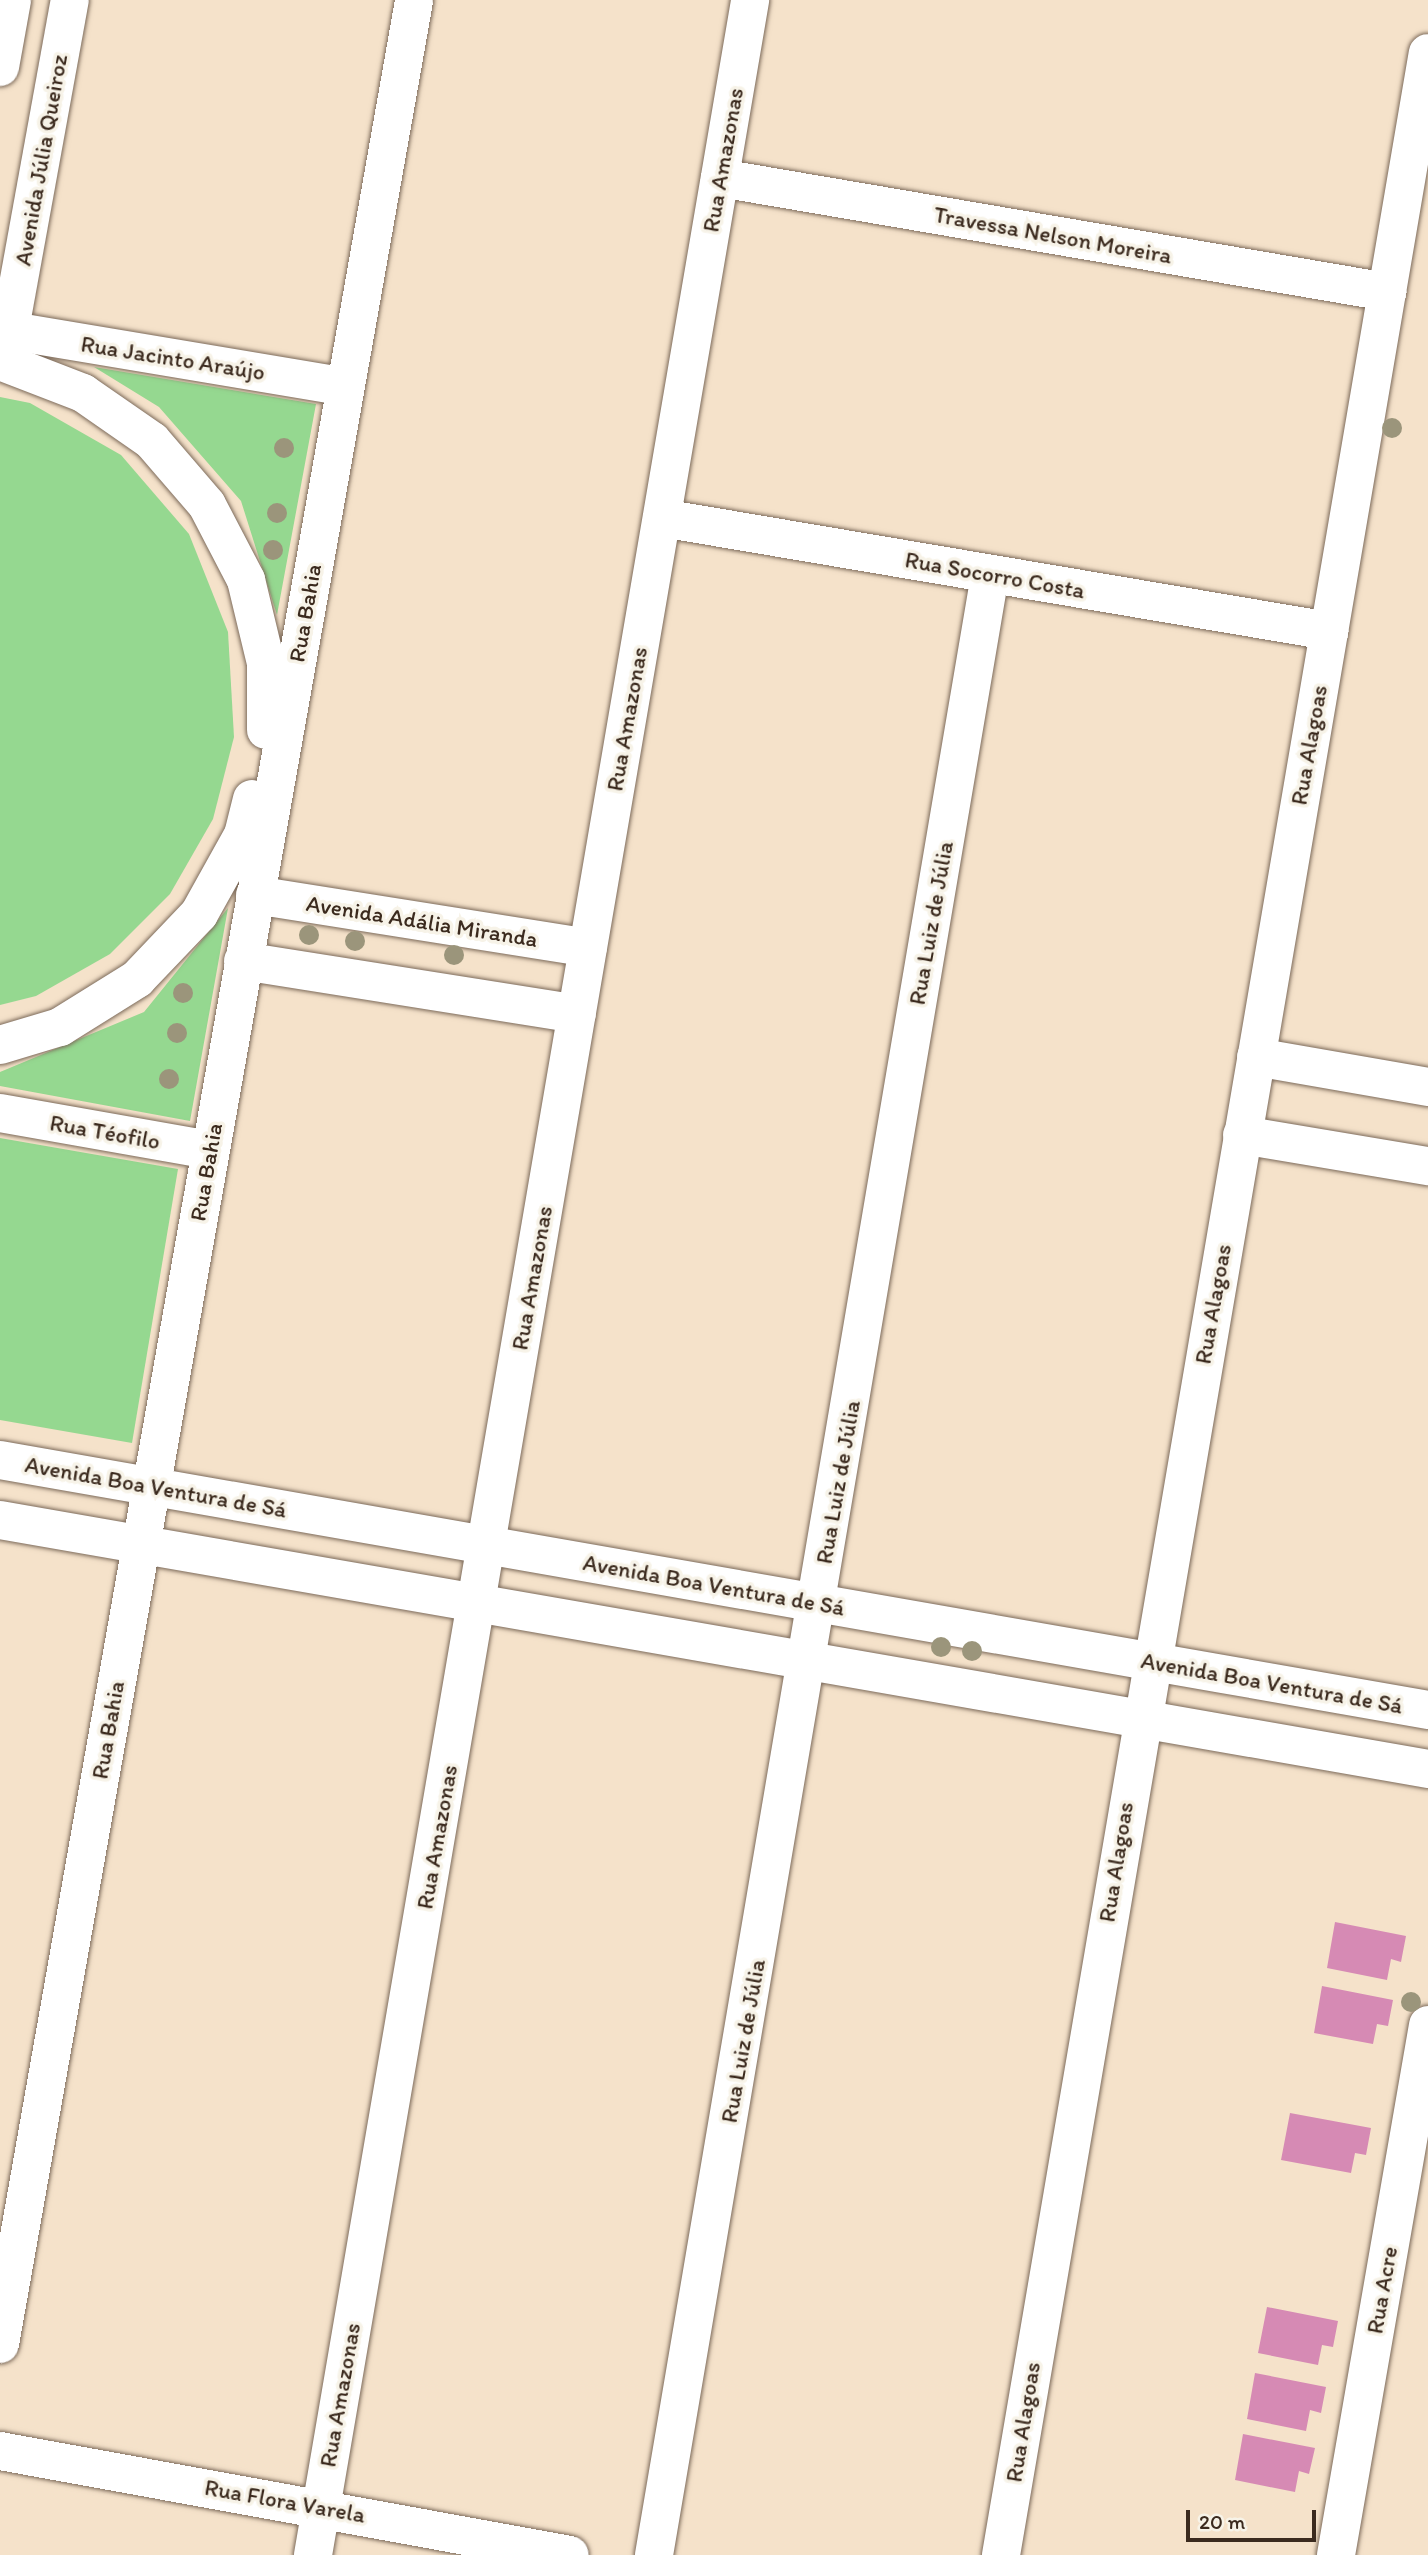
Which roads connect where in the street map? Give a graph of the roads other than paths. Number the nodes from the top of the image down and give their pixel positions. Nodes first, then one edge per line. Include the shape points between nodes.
1 (12, 0) edge
2 (70, 0) edge
3 (414, 0) edge
4 (750, 0) edge
5 (1428, 53) edge
6 (0, 67) edge
7 (720, 178) junction
8 (1387, 292) junction
9 (3, 346) edge
10 (345, 387) junction
11 (662, 518) junction
12 (990, 574) junction
13 (1329, 632) junction
14 (273, 749) junction
15 (255, 895) junction
16 (588, 947) junction
17 (243, 961) junction
18 (577, 1014) junction
19 (0, 1045) edge
20 (1256, 1057) junction
21 (1428, 1087) edge
22 (0, 1113) edge
23 (1242, 1135) junction
24 (210, 1150) junction
25 (1428, 1166) edge
26 (0, 1460) edge
27 (150, 1486) junction
28 (0, 1520) edge
29 (141, 1544) junction
30 (486, 1546) junction
31 (477, 1602) junction
32 (817, 1603) junction
33 (809, 1661) junction
34 (1151, 1662) junction
35 (1428, 1710) edge
36 (1141, 1718) junction
37 (1428, 1769) edge
38 (1428, 2025) edge
39 (0, 2344) edge
40 (0, 2451) edge
41 (321, 2506) junction
42 (313, 2555) edge
43 (570, 2555) edge
44 (654, 2555) edge
45 (1001, 2555) edge
46 (1336, 2555) edge

1 - 6 street
2 - 9 street, Avenida Júlia Queiroz
3 - 10 street, Rua Bahia
4 - 7 street, Rua Amazonas
5 - 8 street, Rua Alagoas
7 - 8 street, Travessa Nelson Moreira
7 - 11 street, Rua Amazonas
8 - 13 street, Rua Alagoas
9 - 10 street, Rua Jacinto Araújo
9 - 14 street via 140,433 207,505 252,604 266,663
10 - 14 street, Rua Bahia
11 - 12 street, Rua Socorro Costa
11 - 16 street, Rua Amazonas
12 - 13 street, Rua Socorro Costa
12 - 32 street, Rua Luiz de Júlia
13 - 20 street, Rua Alagoas
14 - 15 street, Rua Bahia
14 - 19 street via 243,835 199,914 137,979 60,1027
15 - 16 street, Avenida Adália Miranda
15 - 17 street, Rua Bahia
16 - 18 street, Rua Amazonas
17 - 18 street
17 - 24 street, Rua Bahia
18 - 30 street, Rua Amazonas
20 - 21 street
20 - 23 street, Rua Alagoas
22 - 24 street, Rua Téofilo
23 - 25 street
23 - 34 street, Rua Alagoas
24 - 27 street, Rua Bahia
26 - 27 street, Avenida Boa Ventura de Sá
27 - 29 street, Rua Bahia
27 - 30 street, Avenida Boa Ventura de Sá
28 - 29 street
29 - 31 street
29 - 39 street, Rua Bahia
30 - 31 street, Rua Amazonas
30 - 32 street, Avenida Boa Ventura de Sá
31 - 33 street
31 - 41 street, Rua Amazonas
32 - 33 street, Rua Luiz de Júlia
32 - 34 street, Avenida Boa Ventura de Sá
33 - 36 street
33 - 44 street, Rua Luiz de Júlia
34 - 35 street, Avenida Boa Ventura de Sá
34 - 36 street, Rua Alagoas
36 - 37 street
36 - 45 street, Rua Alagoas
38 - 46 street, Rua Acre
40 - 41 street, Rua Flora Varela
41 - 42 street, Rua Amazonas
41 - 43 street, Rua Flora Varela

